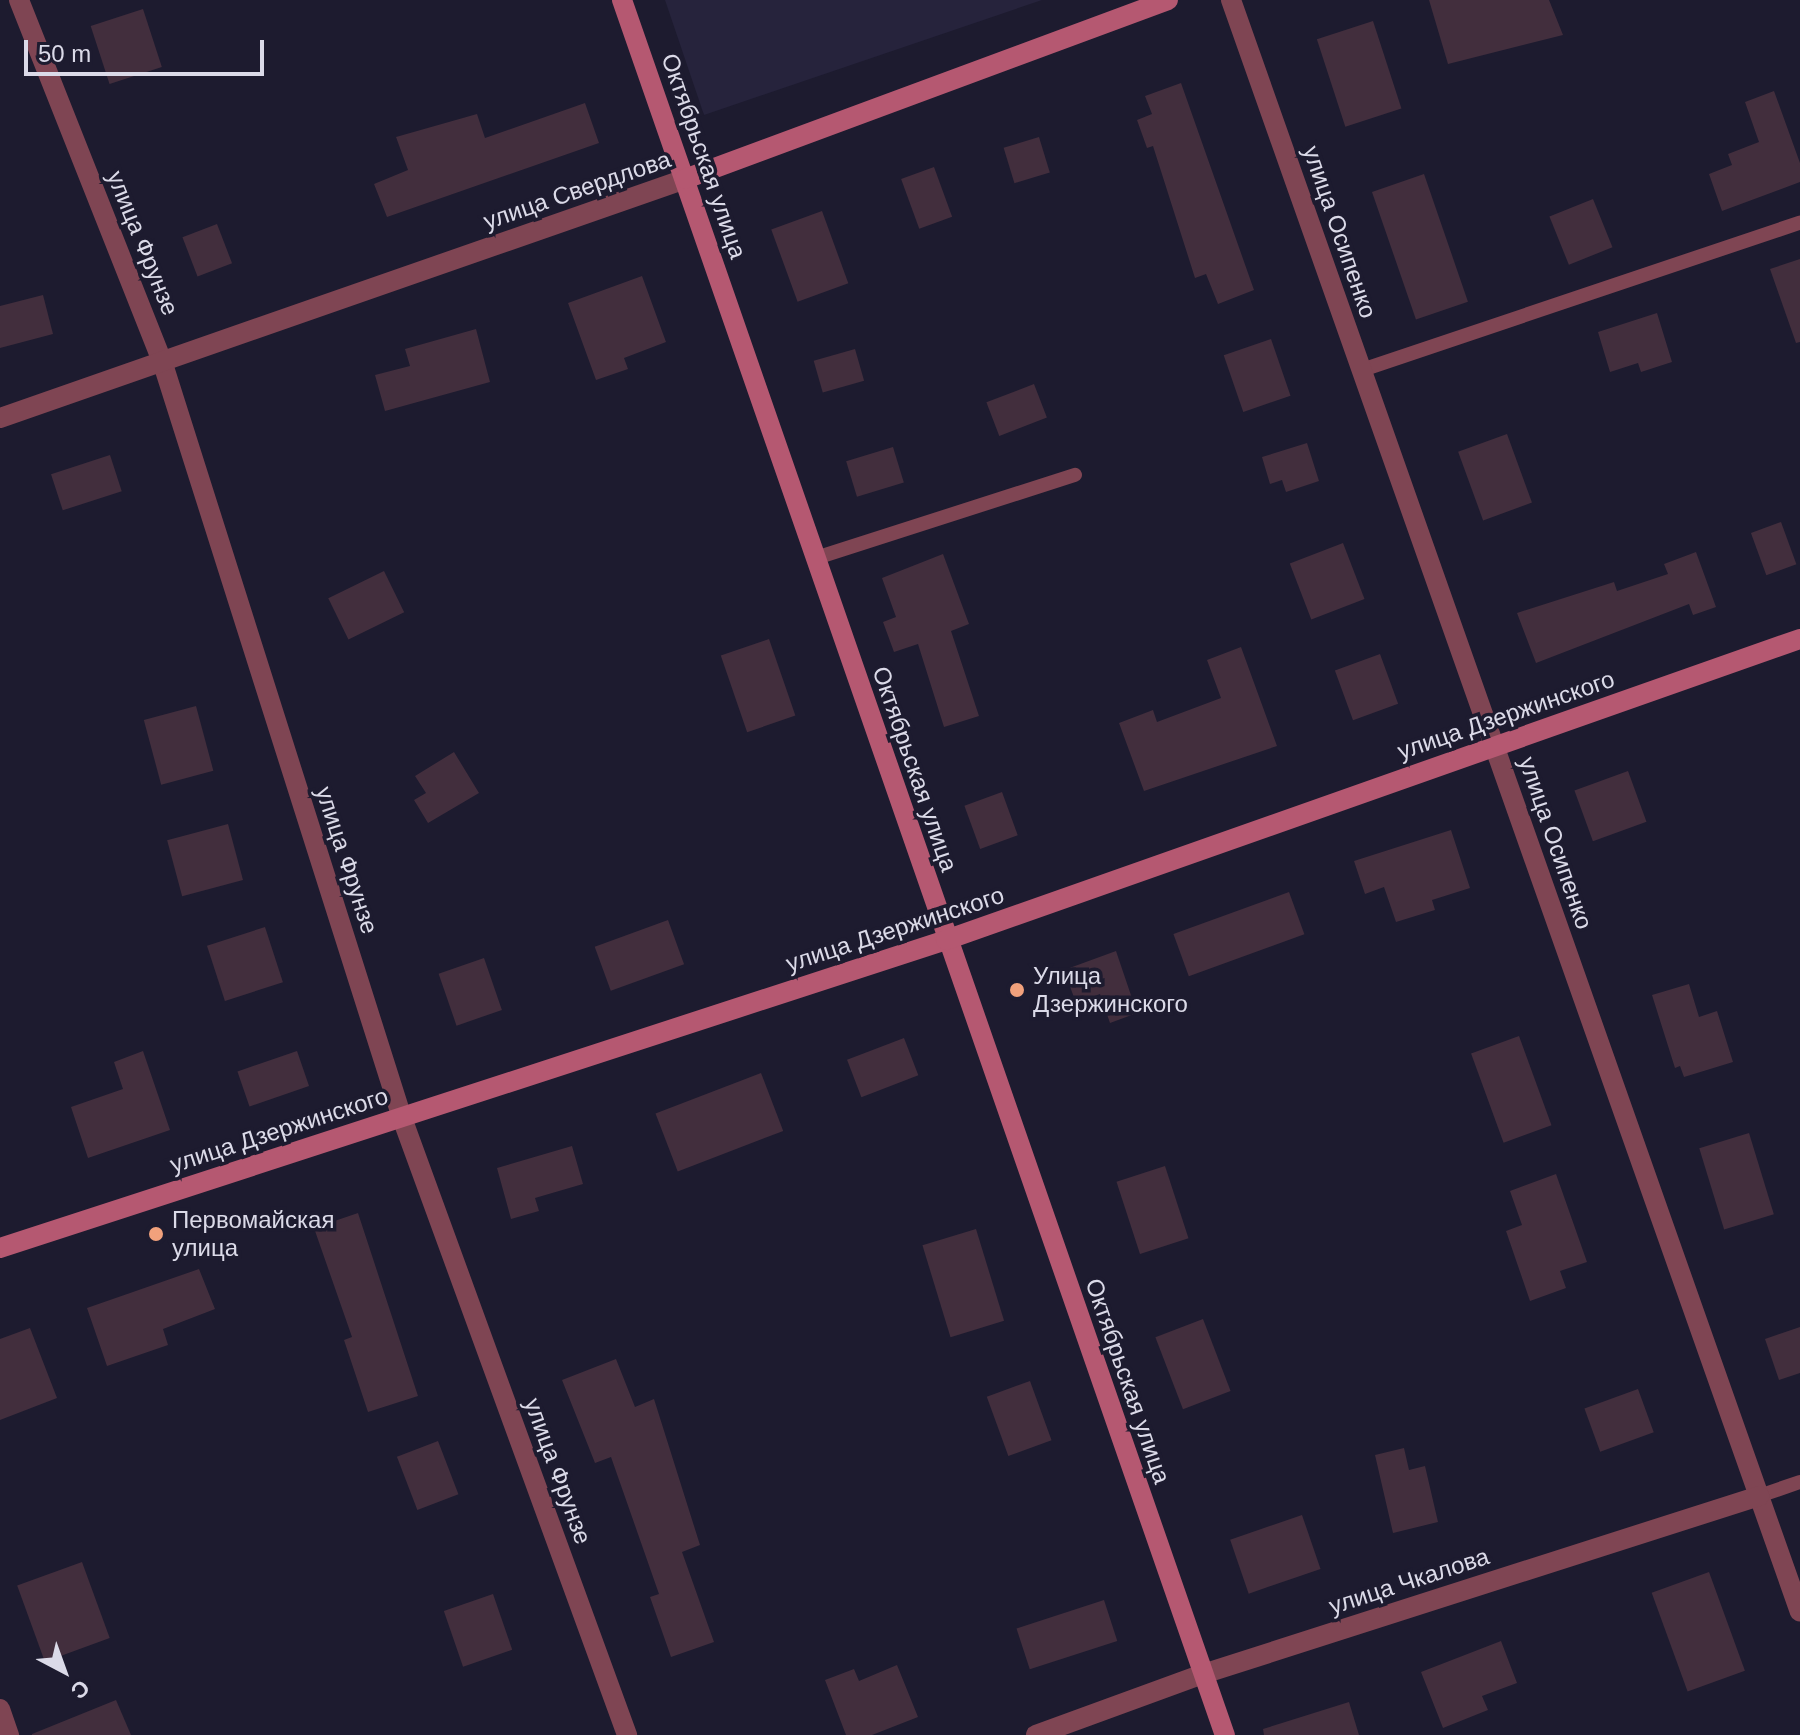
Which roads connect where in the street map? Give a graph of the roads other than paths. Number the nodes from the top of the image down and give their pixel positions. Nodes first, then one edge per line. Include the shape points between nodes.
1 (19, 0) edge
2 (622, 0) edge
3 (1168, 0) edge
4 (1231, 0) edge
5 (685, 179) junction
6 (1800, 223) edge
7 (163, 364) junction
8 (1362, 370) junction
9 (0, 418) edge
10 (1075, 475) dead end
11 (816, 558) junction
12 (1800, 639) edge
13 (1495, 747) junction
14 (946, 940) junction
15 (402, 1118) junction
16 (0, 1248) edge
17 (1800, 1482) edge
18 (1759, 1496) junction
19 (1800, 1612) edge
20 (1203, 1674) junction
21 (0, 1709) edge
22 (9, 1735) edge
23 (627, 1735) edge
24 (1036, 1735) edge
25 (1225, 1735) edge

1 - 7 street, улица Фрунзе
2 - 5 street, Октябрьская улица
3 - 5 street, улица Свердлова
4 - 8 street, улица Осипенко
5 - 7 street, улица Свердлова
5 - 11 street, Октябрьская улица
6 - 8 lane
7 - 9 street, улица Свердлова
7 - 15 street, улица Фрунзе
8 - 13 street, улица Осипенко
10 - 11 lane
11 - 14 street, Октябрьская улица
12 - 13 street, улица Дзержинского
13 - 14 street, улица Дзержинского
13 - 18 street, улица Осипенко
14 - 15 street, улица Дзержинского
14 - 20 street, Октябрьская улица
15 - 16 street, улица Дзержинского
15 - 23 street, улица Фрунзе
17 - 18 lane, улица Чкалова
18 - 19 street, улица Осипенко
18 - 20 street, улица Чкалова
20 - 24 street, улица Чкалова
20 - 25 street, Октябрьская улица
21 - 22 street

